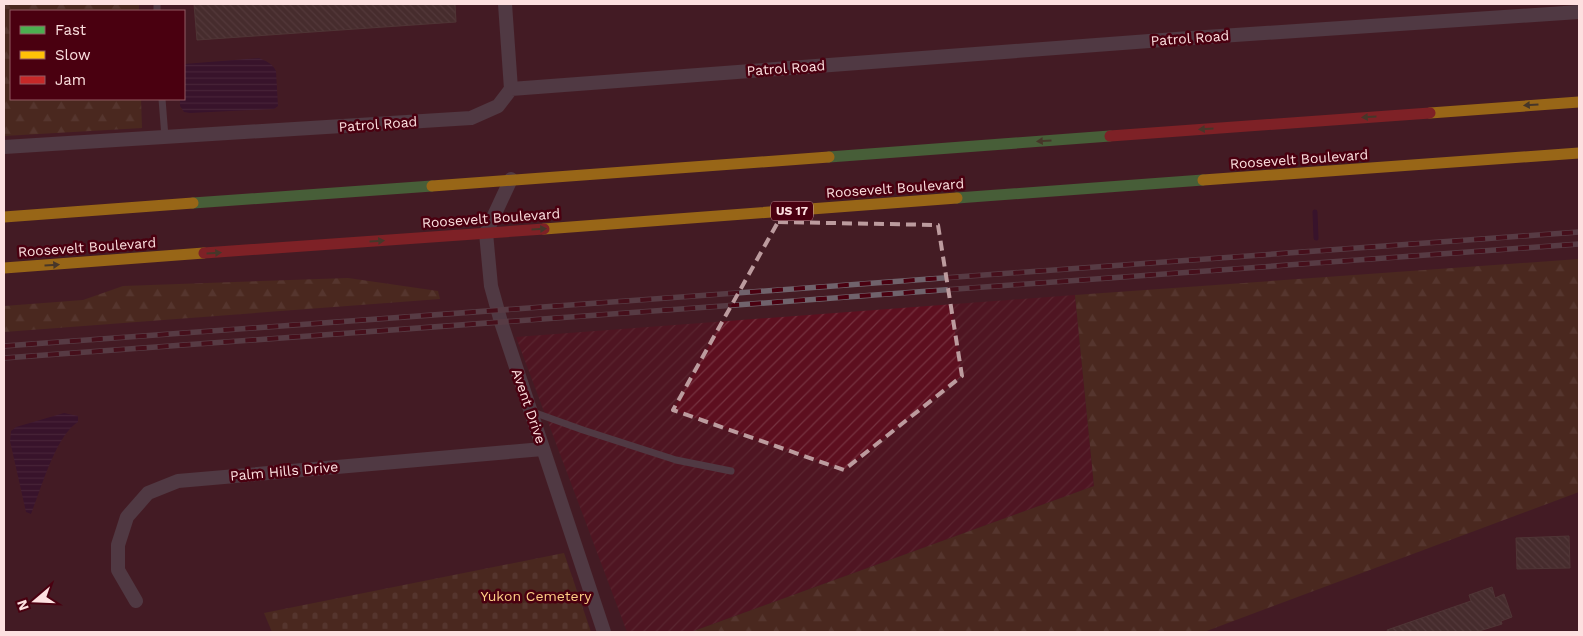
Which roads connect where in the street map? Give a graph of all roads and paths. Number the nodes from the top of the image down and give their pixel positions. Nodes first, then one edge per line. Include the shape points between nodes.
1 (505, 4) edge
2 (1579, 12) edge
3 (511, 89) junction
4 (162, 100) edge
5 (1579, 102) edge
6 (165, 137) junction
7 (4, 147) edge
8 (1579, 153) edge
9 (512, 179) junction
10 (4, 216) edge
11 (486, 233) junction
12 (4, 268) edge
13 (530, 411) junction
14 (543, 449) junction
15 (731, 471) dead end
16 (136, 601) dead end
17 (604, 632) edge

1 - 3 street
2 - 3 street, Patrol Road
3 - 6 street, Patrol Road via 498,106 471,118
4 - 6 lane
5 -> 9 highway
6 - 7 street, Patrol Road
11 -> 8 highway, Roosevelt Boulevard / US 17
9 - 10 highway
9 - 11 street
12 -> 11 highway, Roosevelt Boulevard / US 17
11 - 13 street, Avent Drive via 491,286
13 - 14 street, Avent Drive
13 - 15 lane via 676,460
14 - 16 street, Palm Hills Drive via 178,481 148,494 127,516 118,545 118,570
14 - 17 street, Avent Drive

